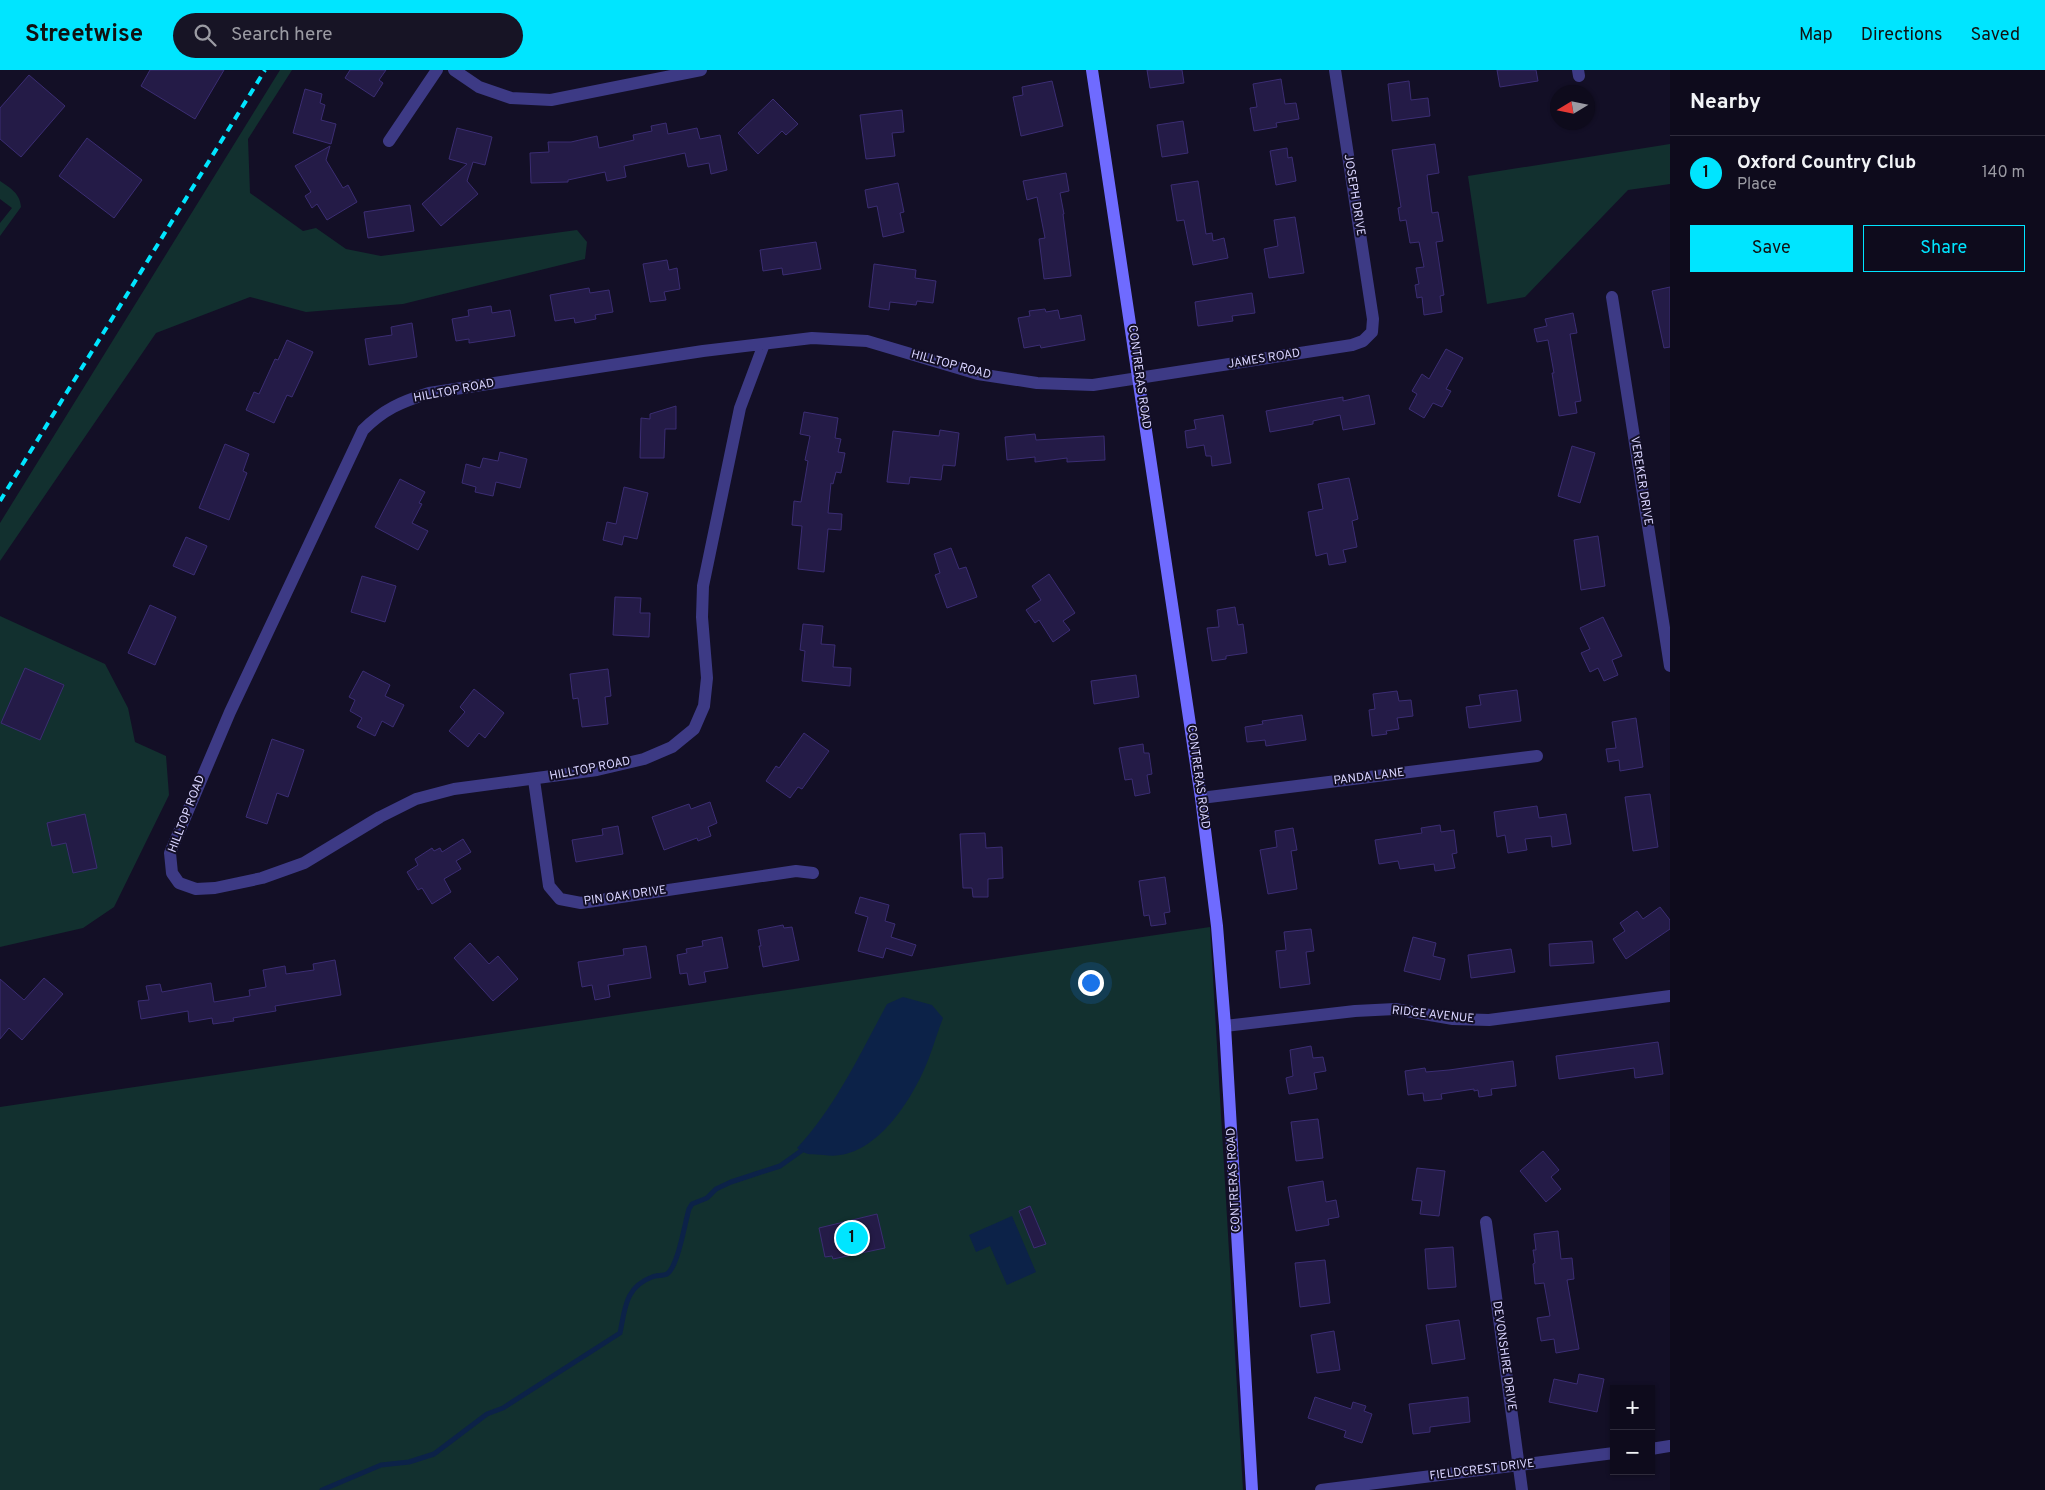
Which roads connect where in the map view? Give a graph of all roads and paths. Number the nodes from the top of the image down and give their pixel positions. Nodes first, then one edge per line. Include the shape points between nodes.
1 (437, 70) edge
2 (454, 70) edge
3 (701, 70) edge
4 (1092, 70) edge
5 (1335, 70) edge
6 (389, 141) dead end
7 (1612, 296) dead end
8 (1373, 319) joint
9 (764, 344) junction
10 (1139, 379) junction
11 (1670, 666) edge
12 (1537, 756) dead end
13 (534, 780) junction
14 (1201, 798) junction
15 (813, 873) dead end
16 (1670, 996) edge
17 (1224, 1026) junction
18 (1486, 1222) dead end
19 (1670, 1446) edge
20 (1655, 1448) edge
21 (1610, 1454) edge
22 (1519, 1465) junction
23 (1252, 1490) edge
24 (1321, 1490) edge
25 (1522, 1490) edge

1 - 6 street
2 - 3 street via 479,87 512,98 551,100
4 - 10 street, CONTRERAS ROAD
5 - 8 street, JOSEPH DRIVE
7 - 11 street, VEREKER DRIVE
8 - 10 street, JAMES ROAD via 1372,332 1363,342 1352,345
9 - 10 street, HILLTOP ROAD via 812,338 867,341 978,374 1037,384 1084,385
9 - 13 street, HILLTOP ROAD via 740,408 704,586 702,617 707,678 704,706 694,729 672,747 644,759
9 - 13 street, HILLTOP ROAD via 429,393 402,402 377,416 363,430 230,712 170,853 172,873 179,883 196,890 262,878 304,863 416,799 454,789
10 - 14 street, CONTRERAS ROAD
12 - 14 street, PANDA LANE
13 - 15 street, PIN OAK DRIVE via 548,886 560,899 581,904 796,871
14 - 17 street, CONTRERAS ROAD via 1217,926
16 - 17 street, RIDGE AVENUE via 1489,1020 1453,1019 1395,1009 1355,1010
17 - 23 street, CONTRERAS ROAD
18 - 22 street, DEVONSHIRE DRIVE
19 - 20 street
21 - 22 street, FIELDCREST DRIVE
22 - 24 street, FIELDCREST DRIVE
22 - 25 street, DEVONSHIRE DRIVE

